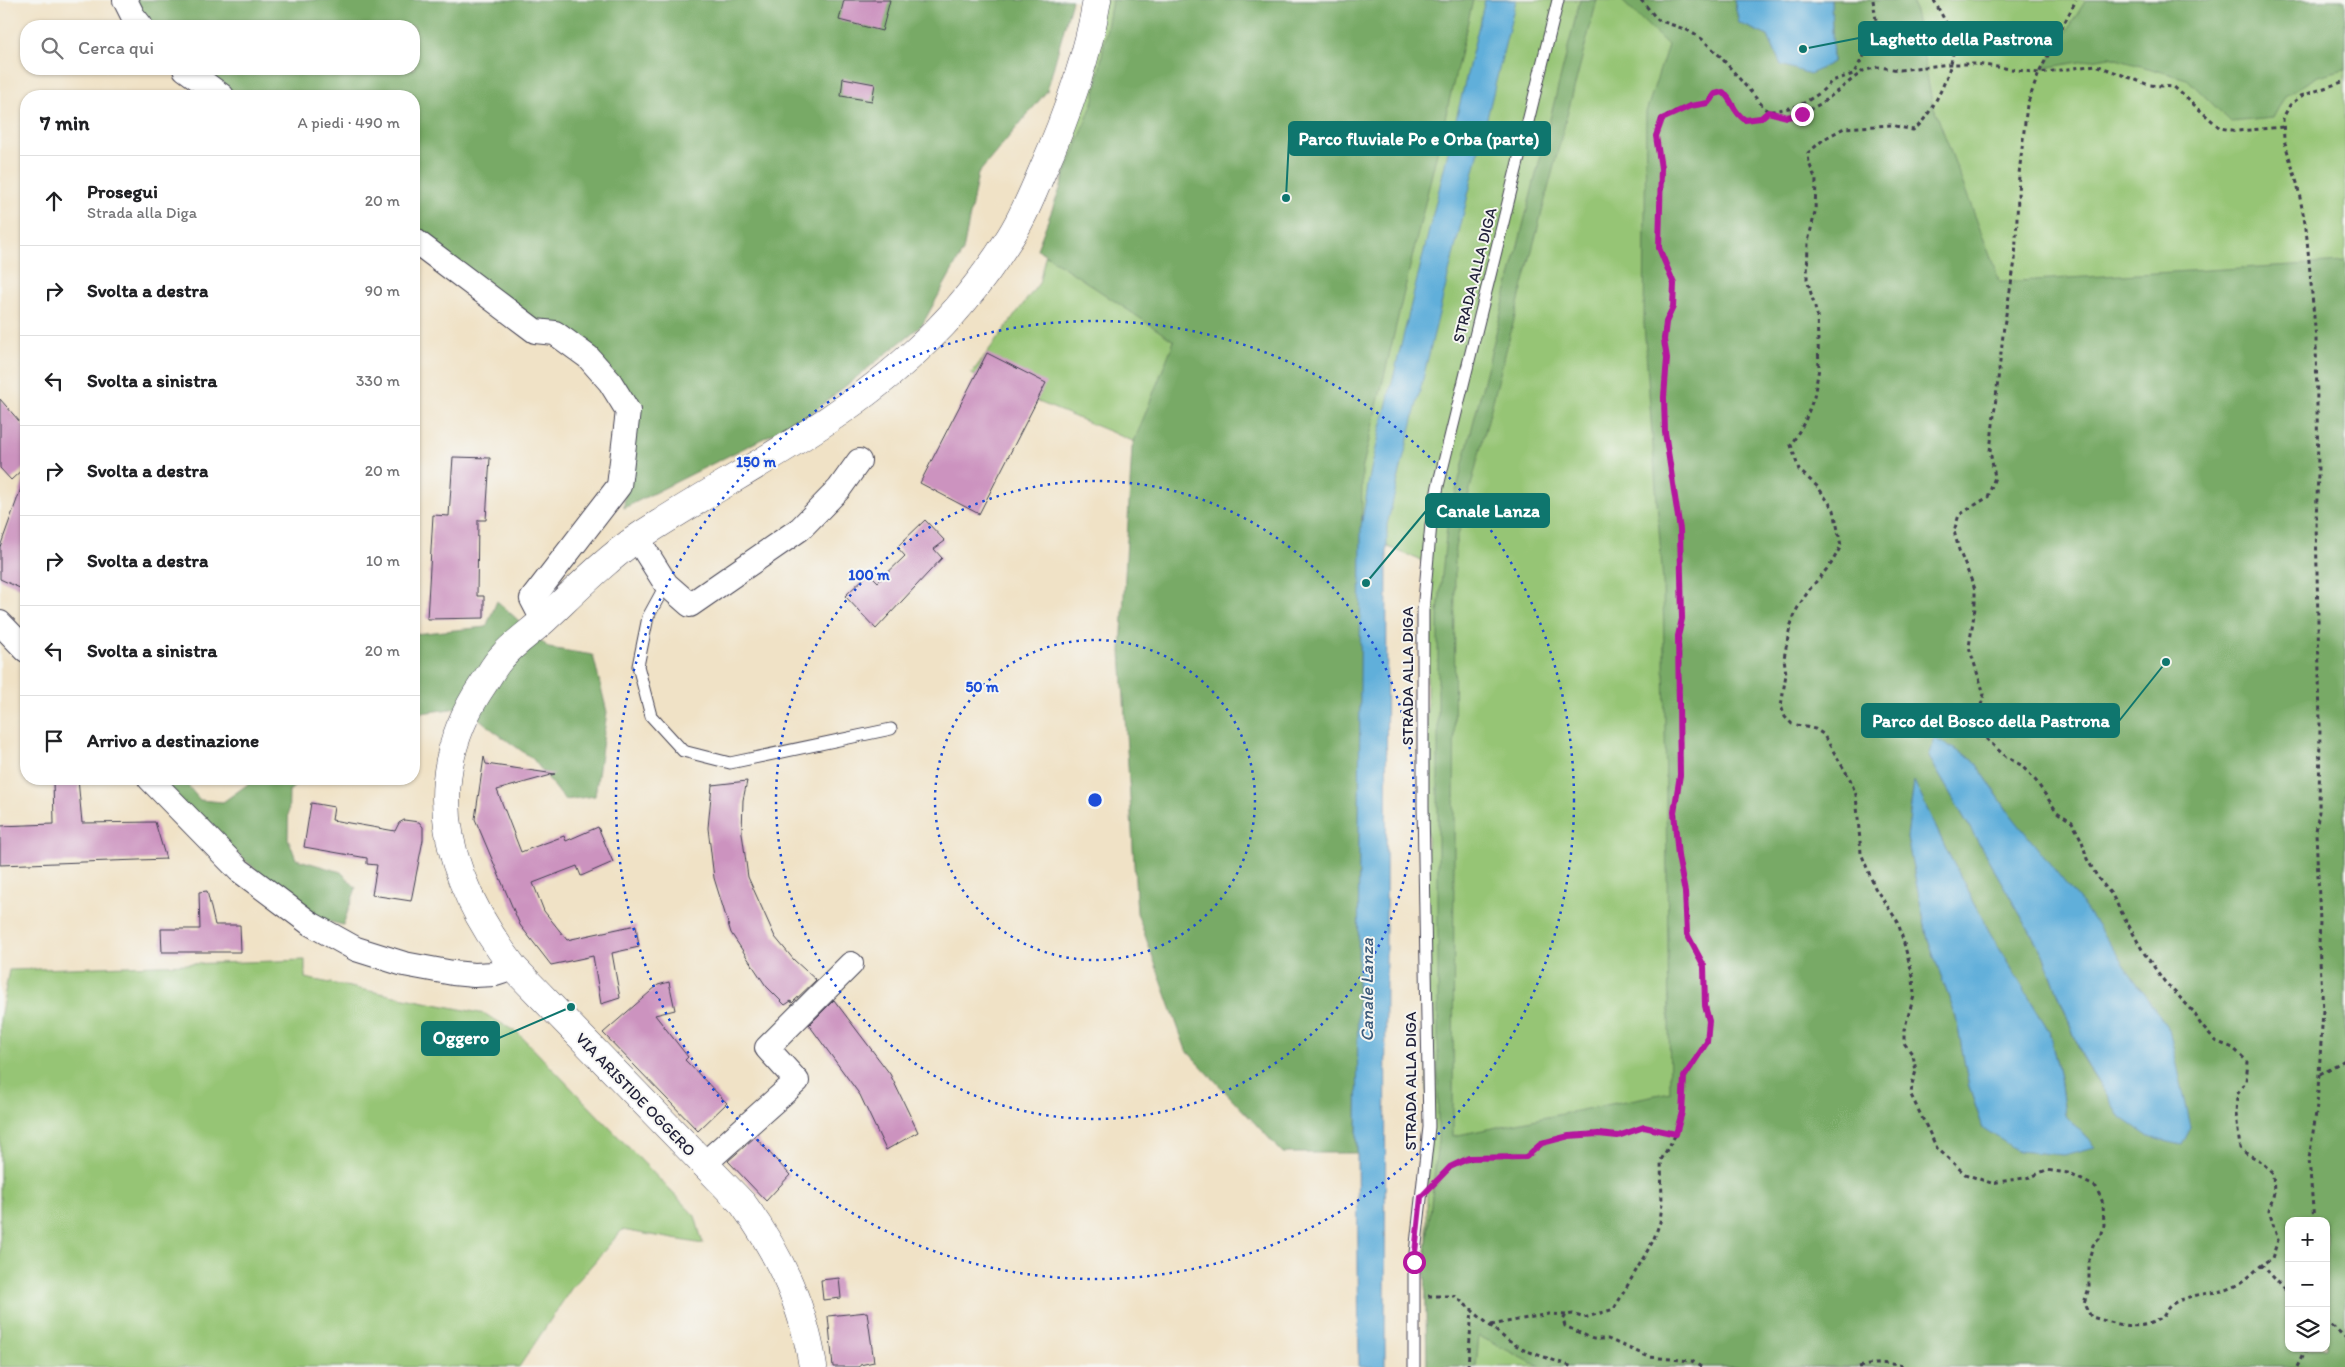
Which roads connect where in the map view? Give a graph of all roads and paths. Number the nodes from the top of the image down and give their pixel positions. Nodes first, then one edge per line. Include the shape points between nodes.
1 (126, 0) edge
2 (1097, 0) edge
3 (1558, 0) edge
4 (1641, 0) edge
5 (1872, 0) edge
6 (1934, 0) edge
7 (2076, 0) edge
8 (138, 20) edge
9 (1949, 64) junction
10 (2039, 73) junction
11 (194, 75) edge
12 (2345, 81) edge
13 (214, 90) edge
14 (1768, 112) junction
15 (2283, 127) junction
16 (420, 245) edge
17 (858, 461) dead end
18 (638, 538) junction
19 (666, 584) junction
20 (543, 620) junction
21 (0, 623) edge
22 (20, 644) edge
23 (1967, 723) junction
24 (891, 729) dead end
25 (156, 785) edge
26 (851, 964) dead end
27 (514, 968) junction
28 (2345, 1060) edge
29 (2320, 1074) junction
30 (1676, 1134) junction
31 (704, 1164) junction
32 (1421, 1197) junction
33 (2314, 1217) edge
34 (2260, 1264) junction
35 (2285, 1290) edge
36 (1414, 1296) junction
37 (1472, 1308) junction
38 (1566, 1315) junction
39 (2330, 1324) edge
40 (1491, 1325) junction
41 (2345, 1337) edge
42 (2304, 1352) edge
43 (813, 1367) edge
44 (1414, 1367) edge
45 (1468, 1367) edge
46 (1573, 1367) edge
47 (1701, 1367) edge
48 (1859, 1367) edge
49 (1906, 1367) edge
50 (2297, 1367) edge

1 - 8 street
2 - 18 main road, VIA ARISTIDE OGGERO via 1077,84 1033,192 1008,241 954,313 918,350 867,393
3 - 32 lane, STRADA ALLA DIGA via 1431,524 1423,620 1429,1127
4 - 14 path via 1658,20 1702,39
5 - 14 path via 1876,20 1865,54 1853,74 1832,81 1799,106
6 - 9 path via 1953,42
7 - 10 path
9 - 10 path via 1976,64
9 - 14 path via 1900,70 1878,67 1863,72 1802,114 1787,117
9 - 34 path via 1944,87 1919,126 1912,130 1891,125 1844,128 1808,153 1816,180 1807,279 1817,315 1819,368 1814,397 1791,445 1800,470 1818,487 1834,510 1840,546 1831,564 1797,609 1790,627 1781,706 1792,724 1823,734 1850,778 1856,795 1861,853 1875,888 1898,922 1913,976 1914,996 1904,1030 1904,1043 1913,1055 1916,1070 1912,1095 1938,1148 1965,1174 1991,1183 2031,1177 2046,1170 2068,1173 2096,1187 2103,1203 2104,1225 2089,1258 2089,1288 2084,1304 2091,1317 2134,1328 2146,1326 2184,1299 2205,1292 2224,1291 2240,1284
10 - 15 path via 2096,65 2149,85 2174,87 2220,128 2238,131
10 - 23 path via 2027,105 2022,138 2015,262 2004,326 1990,451 1995,477 1988,497 1959,515 1954,530 1975,589 1969,646 1984,694 1980,709
11 - 13 street
12 - 15 path via 2301,96 2290,105 2283,118
14 - 30 path via 1761,118 1745,120 1735,113 1730,98 1723,92 1715,94 1708,103 1690,106 1662,119 1656,136 1661,168 1659,248 1674,284 1673,307 1666,322 1664,340 1667,358 1665,432 1680,530 1682,619 1678,636 1680,775 1674,812 1687,934 1704,966 1705,1006 1709,1021 1707,1042 1684,1077 1682,1112
15 - 29 path via 2306,228 2316,339 2320,706 2316,832 2323,1010
16 - 20 street via 535,331 555,333 588,357 610,382 628,411 619,486 532,599
17 - 19 street via 839,489 800,529 690,605
18 - 19 street
18 - 20 main road, VIA ARISTIDE OGGERO
19 - 24 lane via 648,617 638,666 651,716 682,752 730,763
20 - 27 main road, VIA ARISTIDE OGGERO via 502,657 474,698 451,750 447,777 445,803 453,857 489,936
21 - 22 street
23 - 23 path via 1940,721 1936,726 1942,729
23 - 34 path via 2006,757 2022,765 2057,812 2072,822 2090,865 2164,981 2193,1011 2215,1041 2233,1048 2248,1062 2246,1081 2237,1095 2240,1148 2274,1173 2274,1193 2269,1211 2278,1240 2272,1258
25 - 27 street via 239,870 311,924 356,949 404,964 460,974 495,974
26 - 31 street via 767,1048 797,1081
27 - 31 main road, VIA ARISTIDE OGGERO
28 - 29 path
29 - 33 path via 2308,1159
30 - 32 path via 1644,1127 1618,1136 1569,1136 1542,1143 1526,1157 1469,1158 1450,1167
30 - 38 path via 1661,1160 1660,1222 1653,1241 1614,1310 1584,1318
31 - 43 main road, VIA ARISTIDE OGGERO via 743,1204 765,1234 786,1273 801,1315
32 - 36 lane, STRADA ALLA DIGA
34 - 35 path
36 - 37 path via 1455,1296
36 - 44 lane, STRADA ALLA DIGA
37 - 40 path
37 - 45 path
38 - 40 path via 1549,1314
38 - 47 path via 1563,1320 1566,1326 1594,1339 1608,1339 1649,1357 1692,1361
39 - 41 path
40 - 46 path via 1524,1350
42 - 50 path
48 - 49 path via 1872,1363

